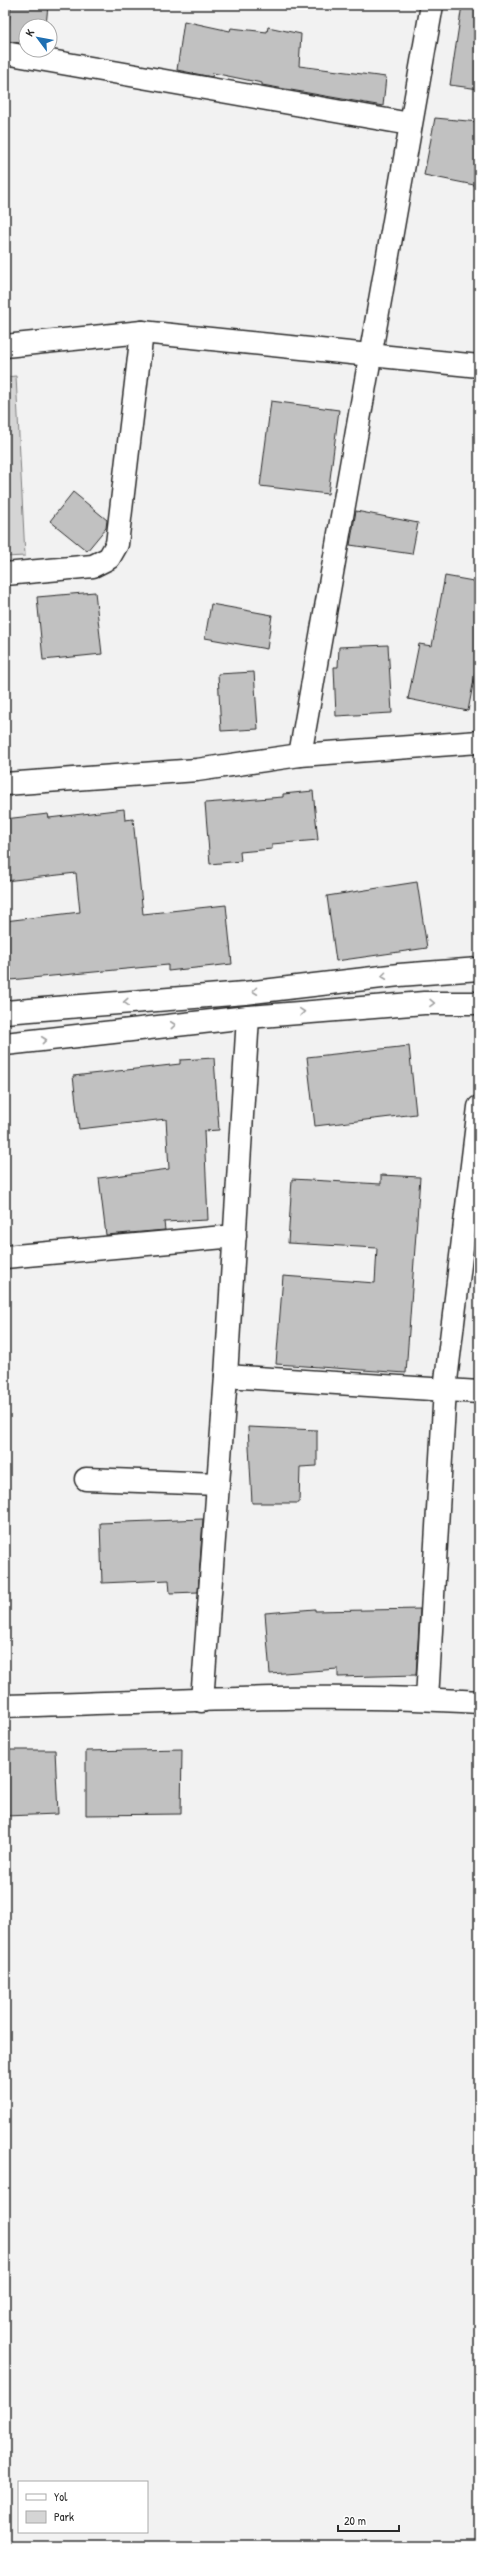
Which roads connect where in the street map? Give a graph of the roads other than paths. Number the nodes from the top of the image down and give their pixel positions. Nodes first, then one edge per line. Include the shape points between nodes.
1 (432, 5) edge
2 (5, 53) edge
3 (410, 124) junction
4 (142, 332) junction
5 (5, 346) edge
6 (369, 355) junction
7 (479, 366) edge
8 (5, 574) edge
9 (479, 742) edge
10 (300, 755) junction
11 (5, 784) edge
12 (479, 969) edge
13 (479, 1003) edge
14 (5, 1012) edge
15 (248, 1017) junction
16 (5, 1044) edge
17 (479, 1107) edge
18 (235, 1236) junction
19 (5, 1257) edge
20 (226, 1376) junction
21 (445, 1389) junction
22 (479, 1392) edge
23 (86, 1479) dead end
24 (218, 1484) junction
25 (427, 1699) junction
26 (202, 1701) junction
27 (479, 1702) edge
28 (5, 1706) edge

1 - 3 street
2 - 3 street
3 - 6 street
4 - 5 street
4 - 6 street
4 - 8 street via 117,544 109,558 93,566
6 - 7 street
6 - 10 street
9 - 10 street
10 - 11 street via 197,770
12 -> 14 street via 399,974 245,993
15 -> 13 street via 424,1002
16 -> 15 street
15 - 18 street
17 - 21 street
18 - 19 street
18 - 20 street
20 - 21 street
20 - 24 street
21 - 22 street
21 - 25 street
23 - 24 street
24 - 26 street
25 - 26 street
25 - 27 street
26 - 28 street

